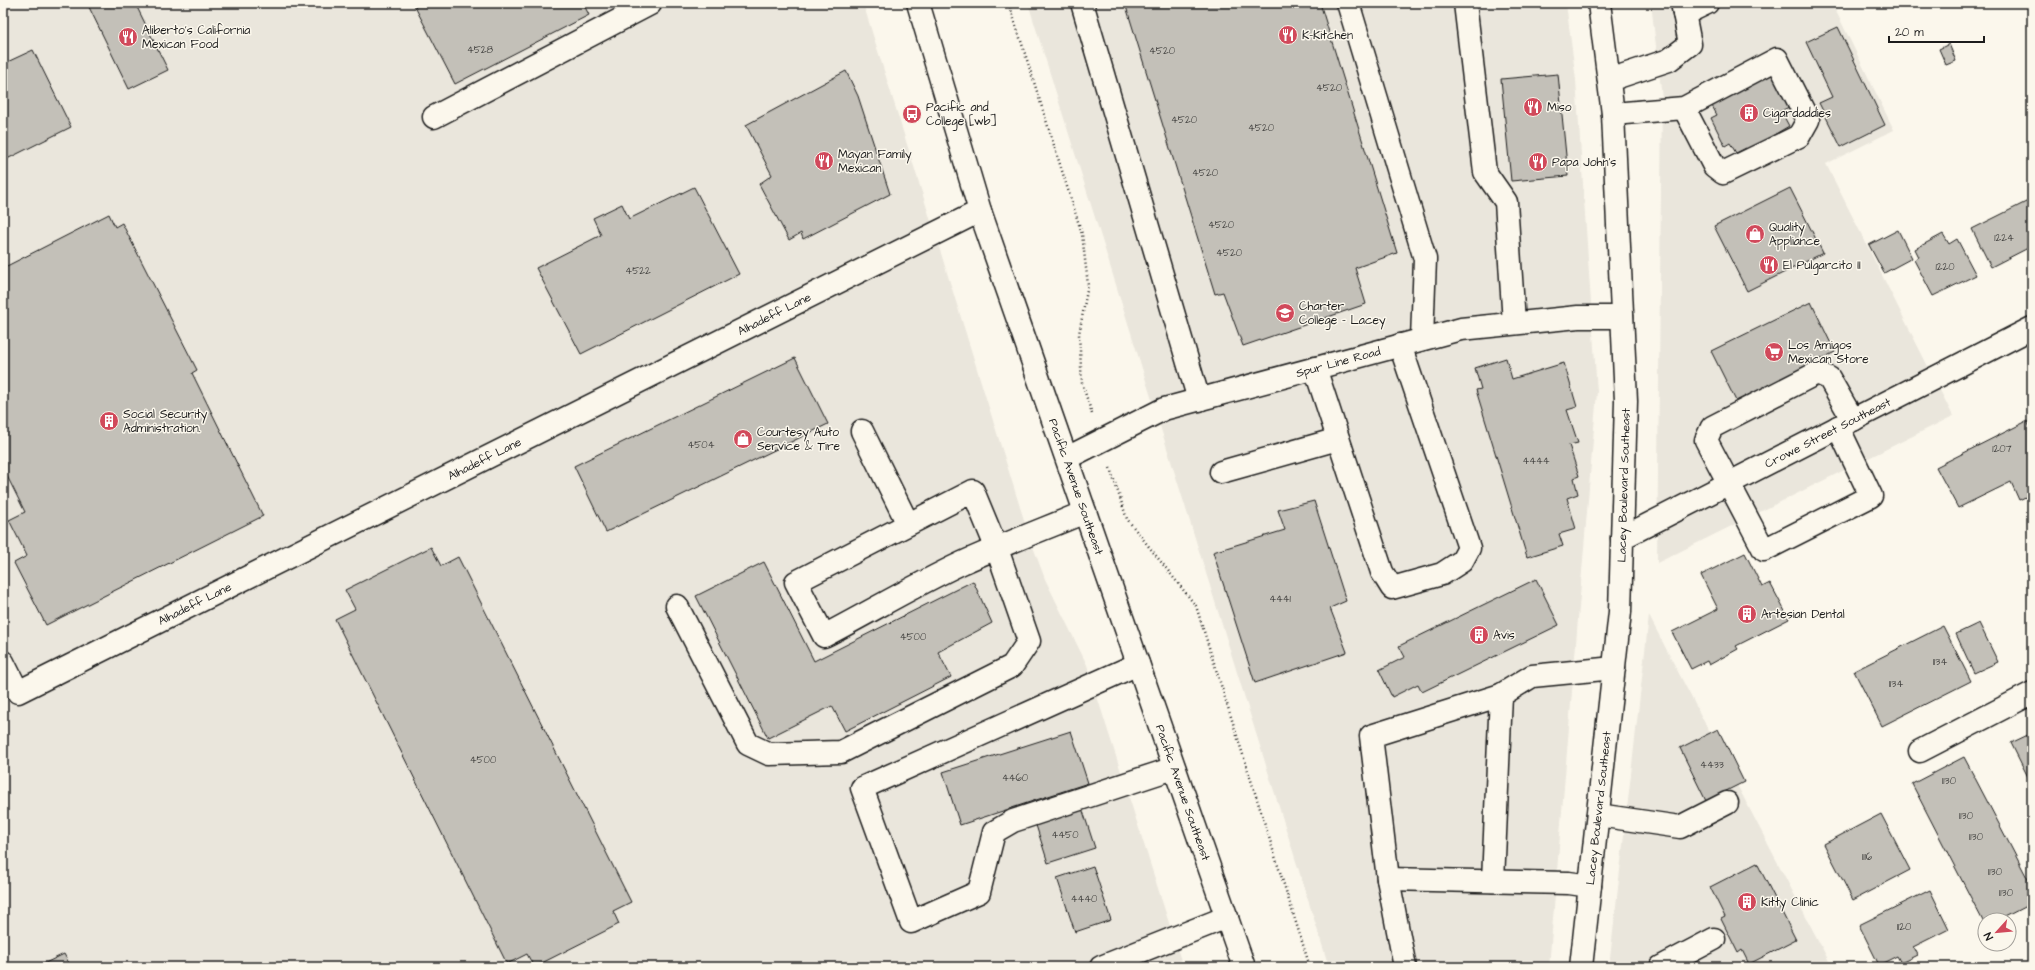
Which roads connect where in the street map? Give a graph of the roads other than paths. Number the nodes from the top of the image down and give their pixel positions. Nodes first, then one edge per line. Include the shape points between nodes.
1 (918, 3) edge
2 (1082, 3) edge
3 (1348, 3) edge
4 (1465, 3) edge
5 (1599, 3) edge
6 (1707, 3) edge
7 (650, 4) dead end
8 (1683, 9) edge
9 (1609, 80) junction
10 (1684, 108) junction
11 (1613, 114) junction
12 (434, 117) dead end
13 (980, 210) junction
14 (1622, 317) junction
15 (1514, 324) junction
16 (2032, 328) edge
17 (1422, 339) junction
18 (1400, 345) junction
19 (1316, 368) junction
20 (1199, 400) junction
21 (1845, 423) junction
22 (862, 431) dead end
23 (1338, 439) junction
24 (1066, 458) junction
25 (1221, 472) dead end
26 (1728, 484) junction
27 (1085, 512) junction
28 (908, 524) junction
29 (1622, 538) junction
30 (997, 549) junction
31 (677, 606) dead end
32 (3, 662) edge
33 (1138, 664) junction
34 (1614, 668) junction
35 (2032, 693) edge
36 (1501, 695) junction
37 (1920, 751) dead end
38 (1174, 768) junction
39 (1727, 803) dead end
40 (1598, 815) junction
41 (1388, 879) junction
42 (1494, 881) junction
43 (1590, 886) junction
44 (1227, 917) junction
45 (1714, 940) dead end
46 (1101, 967) edge
47 (1244, 967) edge
48 (1406, 967) edge
49 (1581, 967) edge
50 (1661, 967) edge

1 - 13 street, Pacific Avenue Southeast
2 - 20 street
3 - 17 street via 1425,259
4 - 15 street via 1485,172 1506,202
5 - 9 street, Lacey Boulevard Southeast
6 - 8 street
7 - 12 street
8 - 9 street via 1690,44 1669,60
9 - 11 street, Lacey Boulevard Southeast
10 - 10 street via 1777,59 1808,120 1799,136 1723,173 1714,166
10 - 11 street
11 - 14 street, Lacey Boulevard Southeast
13 - 24 street, Pacific Avenue Southeast
13 - 32 street, Alhadeff Lane via 18,692
14 - 15 street, Spur Line Road via 1578,317
14 - 29 street, Lacey Boulevard Southeast via 1626,401
15 - 17 street, Spur Line Road via 1461,329
16 - 21 street, Crowe Street Southeast
17 - 18 street, Spur Line Road
18 - 19 street, Spur Line Road
18 - 23 street via 1469,548 1462,561 1442,574 1392,588 1382,572
19 - 20 street, Spur Line Road
19 - 23 street
20 - 24 street, Spur Line Road via 1164,409
21 - 26 street, Crowe Street Southeast
21 - 26 street via 1829,378 1817,373 1712,427 1706,440
21 - 26 street via 1871,496 1850,507 1764,550
22 - 28 street
23 - 25 street
24 - 27 street, Pacific Avenue Southeast
26 - 29 street, Crowe Street Southeast
27 - 30 street
27 - 33 street, Pacific Avenue Southeast
28 - 30 street via 973,491
28 - 30 street via 796,582 824,636 961,564
29 - 34 street, Lacey Boulevard Southeast via 1620,612
30 - 31 street via 1029,641 1012,666 841,752 768,754 748,744
33 - 38 street, Pacific Avenue Southeast
33 - 38 street via 862,788 911,922 979,892 994,832 1013,821
34 - 36 street via 1532,676
34 - 40 street, Lacey Boulevard Southeast
35 - 37 street
36 - 41 street via 1372,736
36 - 42 street
38 - 44 street, Pacific Avenue Southeast
39 - 40 street via 1680,827
40 - 43 street, Lacey Boulevard Southeast
41 - 42 street
41 - 48 street
42 - 43 street
43 - 49 street, Lacey Boulevard Southeast
44 - 46 street
44 - 47 street, Pacific Avenue Southeast
45 - 50 street

